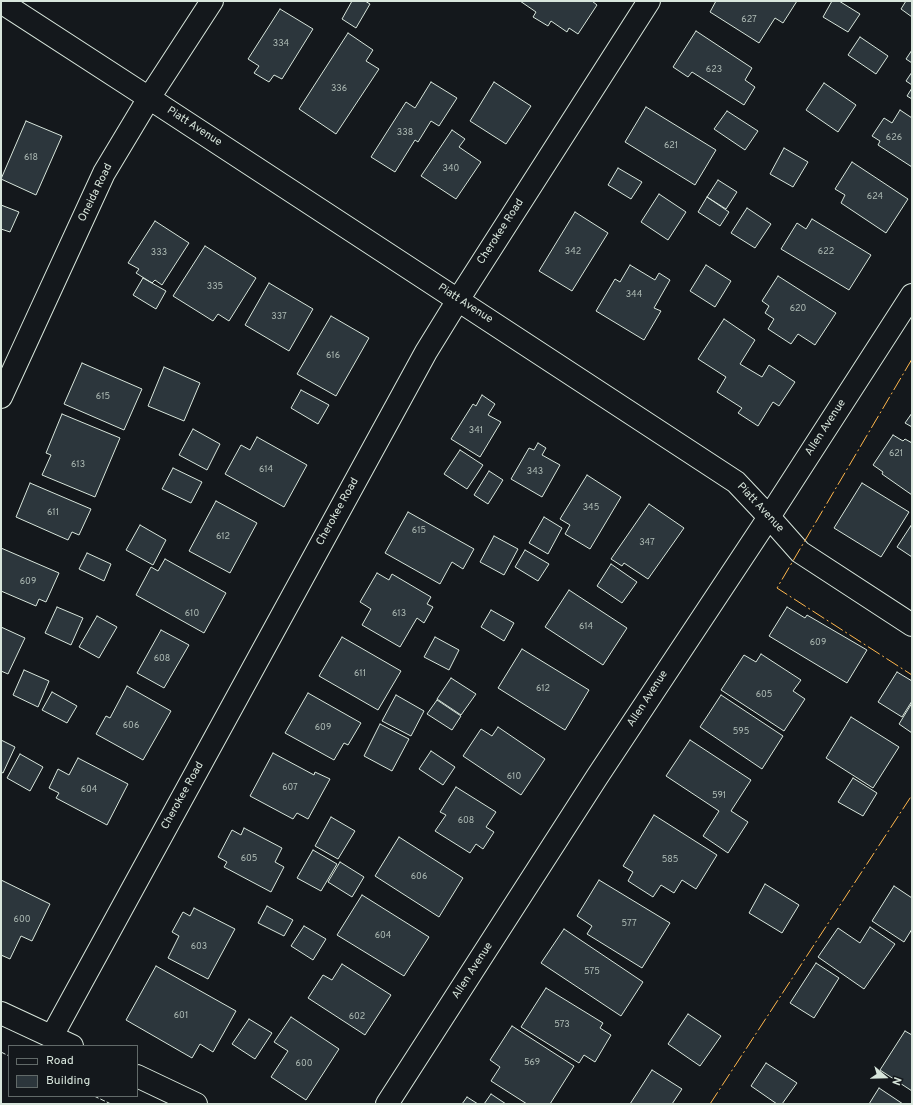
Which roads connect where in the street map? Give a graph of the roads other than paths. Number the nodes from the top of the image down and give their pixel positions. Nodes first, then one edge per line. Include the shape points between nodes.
1 (212, 1) edge
2 (649, 1) edge
3 (1, 2) edge
4 (149, 98) junction
5 (912, 296) edge
6 (458, 300) junction
7 (1, 397) edge
8 (769, 517) junction
9 (912, 625) edge
10 (1, 1013) edge
11 (52, 1036) junction
12 (70, 1045) edge
13 (138, 1076) edge
14 (196, 1104) edge
15 (387, 1104) edge

1 - 4 street, Oneida Road
2 - 6 street, Cherokee Road
3 - 4 street, Piatt Avenue
4 - 6 street, Piatt Avenue
4 - 7 street, Oneida Road via 104,172
5 - 8 street, Allen Avenue
6 - 8 street, Piatt Avenue via 736,482
6 - 11 street, Cherokee Road via 426,352
8 - 9 street, Piatt Avenue via 800,552
8 - 15 street, Allen Avenue via 597,777
10 - 11 street
11 - 12 street
13 - 14 street

